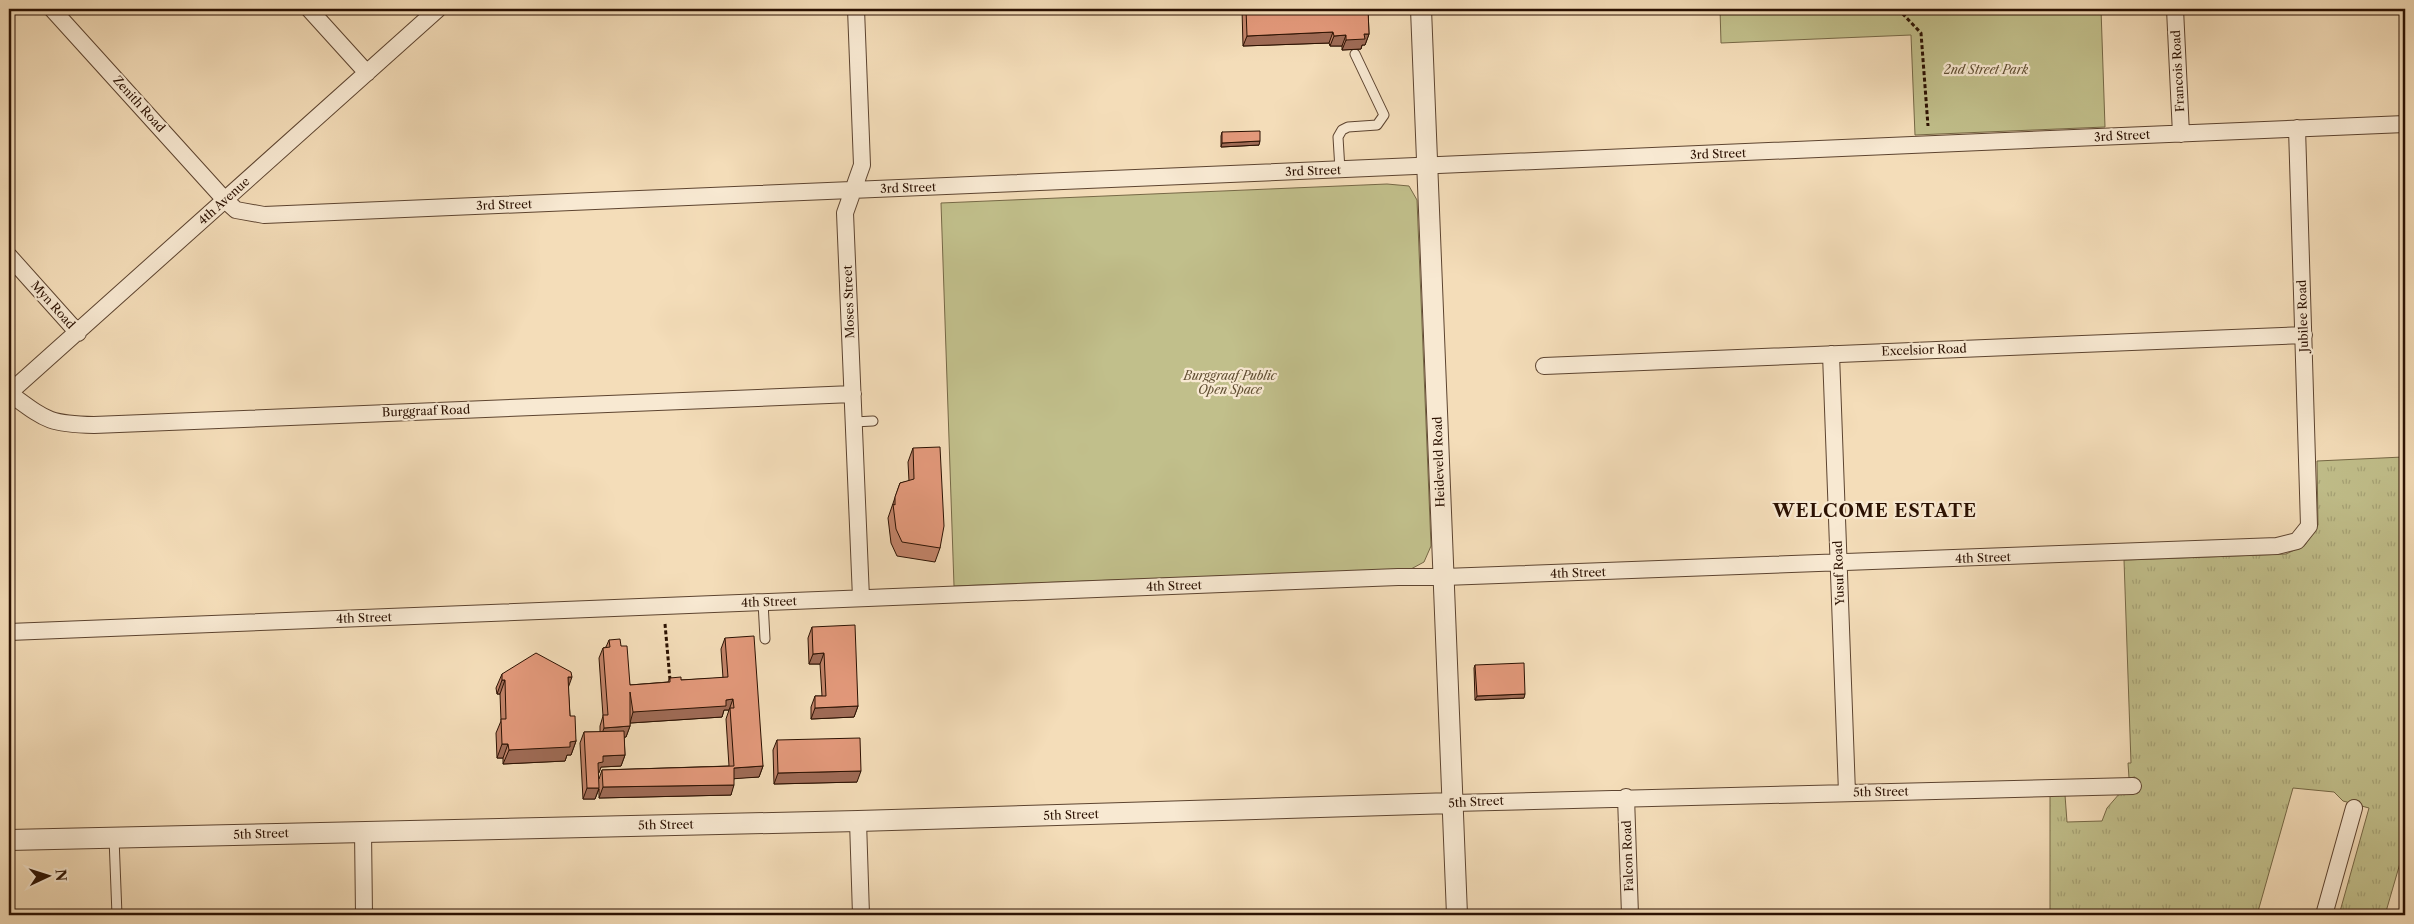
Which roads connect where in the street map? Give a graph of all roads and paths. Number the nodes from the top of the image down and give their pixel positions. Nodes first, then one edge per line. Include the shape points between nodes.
1 (52, 9) edge
2 (309, 9) edge
3 (438, 9) edge
4 (856, 9) edge
5 (1421, 9) edge
6 (1898, 9) edge
7 (2176, 9) edge
8 (1355, 54) edge
9 (367, 73) junction
10 (2405, 124) edge
11 (2297, 128) junction
12 (2181, 134) junction
13 (1929, 145) junction
14 (1427, 166) junction
15 (1340, 170) junction
16 (854, 190) junction
17 (225, 200) junction
18 (9, 256) edge
19 (78, 332) junction
20 (2304, 335) junction
21 (1831, 354) junction
22 (1544, 366) dead end
23 (9, 393) edge
24 (852, 394) junction
25 (872, 421) dead end
26 (854, 422) junction
27 (2310, 504) joint
28 (1839, 564) junction
29 (1444, 577) junction
30 (861, 598) junction
31 (763, 602) junction
32 (664, 606) junction
33 (9, 632) edge
34 (765, 638) dead end
35 (671, 688) edge
36 (2133, 786) dead end
37 (1847, 793) junction
38 (1626, 797) junction
39 (1453, 803) junction
40 (2354, 808) dead end
41 (858, 821) junction
42 (363, 831) junction
43 (114, 838) junction
44 (9, 840) edge
45 (117, 915) edge
46 (364, 915) edge
47 (861, 915) edge
48 (1457, 915) edge
49 (1630, 915) edge
50 (2324, 915) edge

1 - 17 street, Zenith Road
2 - 9 street
3 - 9 street, 4th Avenue
4 - 16 street, Moses Street via 862,165
5 - 14 street, Heideveld Road
6 - 13 path via 1921,33
7 - 12 street, Francois Road
8 - 15 lane via 1384,115 1376,125 1342,130 1338,137
9 - 17 street, 4th Avenue
10 - 11 street, 3rd Street
11 - 12 street, 3rd Street
11 - 20 street, Jubilee Road
12 - 13 street, 3rd Street
13 - 14 street, 3rd Street
14 - 15 street, 3rd Street
14 - 29 street, Heideveld Road
15 - 16 street, 3rd Street
16 - 17 street, 3rd Street via 264,215 236,210
16 - 24 street, Moses Street via 845,214
17 - 19 street, 4th Avenue
18 - 19 street, Myn Road
19 - 23 street, 4th Avenue
20 - 21 street, Excelsior Road
20 - 27 street, Jubilee Road
21 - 22 street, Excelsior Road
21 - 28 street, Yusuf Road
23 - 24 street, Burggraaf Road via 45,420 87,425
24 - 26 street, Moses Street
25 - 26 lane
26 - 30 street, Moses Street
27 - 28 street, 4th Street via 2309,526 2305,534 2297,541 2277,546
28 - 29 street, 4th Street
28 - 37 street, Yusuf Road
29 - 30 street, 4th Street
29 - 39 street, Heideveld Road
30 - 31 street, 4th Street
31 - 32 street, 4th Street
31 - 34 lane
32 - 33 street, 4th Street
32 - 35 path
36 - 37 street, 5th Street
37 - 38 street, 5th Street
38 - 39 street, 5th Street
38 - 49 street, Falcon Road
39 - 41 street, 5th Street
39 - 48 street, Heideveld Road
40 - 50 street
41 - 42 street, 5th Street
41 - 47 street
42 - 43 street, 5th Street
42 - 46 street
43 - 44 street, 5th Street
43 - 45 lane

